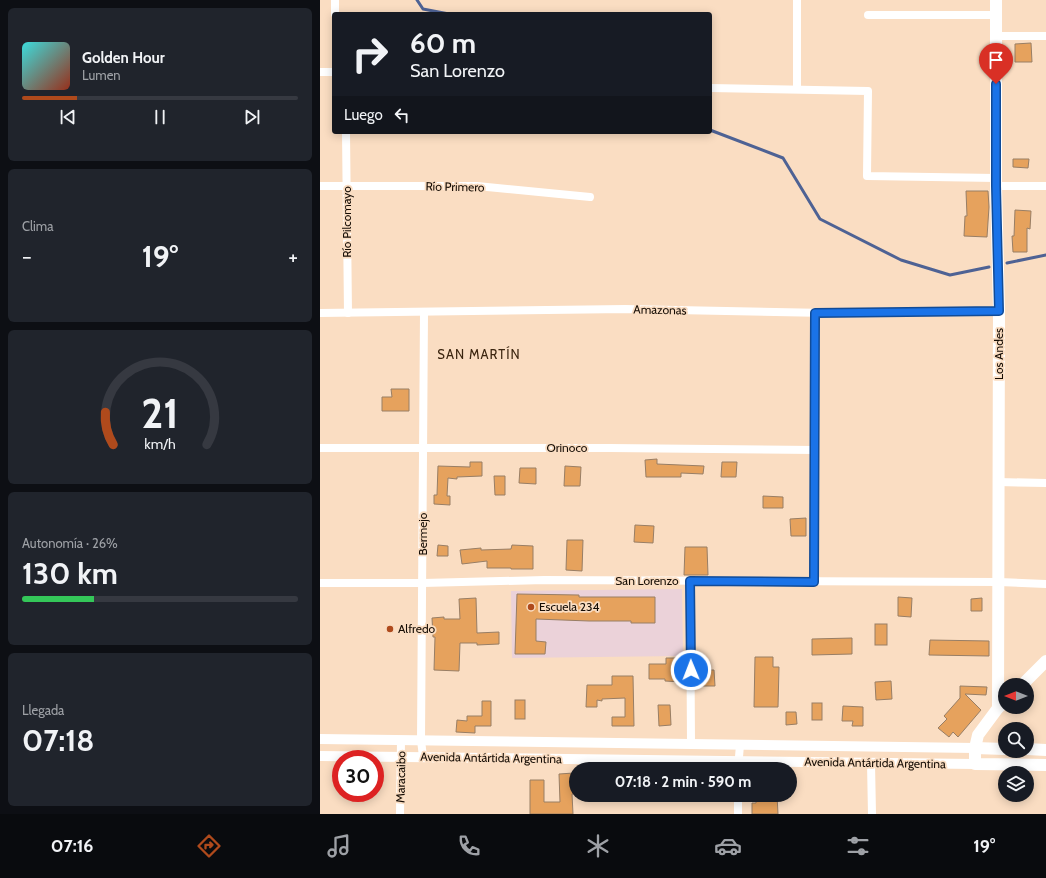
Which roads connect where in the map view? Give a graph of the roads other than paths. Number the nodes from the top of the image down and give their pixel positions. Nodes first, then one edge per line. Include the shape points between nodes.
1 (335, 0) edge
2 (798, 0) edge
3 (996, 0) edge
4 (335, 12) edge
5 (868, 15) dead end
6 (996, 16) junction
7 (996, 36) junction
8 (1046, 36) edge
9 (320, 72) edge
10 (332, 72) edge
11 (712, 88) edge
12 (798, 89) junction
13 (346, 134) edge
14 (996, 182) junction
15 (320, 186) edge
16 (347, 186) junction
17 (1046, 186) edge
18 (590, 197) dead end
19 (999, 311) junction
20 (424, 312) junction
21 (320, 313) edge
22 (348, 313) junction
23 (815, 313) junction
24 (320, 448) edge
25 (424, 448) junction
26 (815, 450) junction
27 (998, 482) junction
28 (1046, 483) edge
29 (690, 581) junction
30 (814, 582) junction
31 (999, 582) junction
32 (320, 583) edge
33 (423, 583) junction
34 (1046, 584) edge
35 (1046, 661) edge
36 (1001, 678) edge
37 (1029, 678) edge
38 (998, 710) edge
39 (320, 739) edge
40 (401, 740) junction
41 (421, 740) junction
42 (691, 744) junction
43 (740, 745) junction
44 (975, 748) junction
45 (998, 749) edge
46 (1034, 749) edge
47 (1046, 750) edge
48 (320, 756) edge
49 (401, 757) junction
50 (423, 757) junction
51 (620, 762) edge
52 (739, 762) edge
53 (871, 763) junction
54 (797, 764) edge
55 (975, 764) junction
56 (1046, 765) edge
57 (738, 802) edge
58 (400, 814) edge
59 (738, 814) edge
60 (872, 814) edge

1 - 4 street
2 - 12 street
3 - 6 main road, Los Andes
5 - 6 street
6 - 7 main road, Los Andes
7 - 8 street
7 - 14 main road, Los Andes
9 - 10 street
11 - 12 street
12 - 14 street via 868,91 867,176
13 - 16 street, Río Pilcomayo
14 - 17 street
14 - 19 main road, Los Andes
15 - 16 street, Río Primero
16 - 18 street, Río Primero via 477,186
16 - 22 street, Río Pilcomayo
19 - 23 street, Amazonas
19 - 27 main road, Los Andes
20 - 22 street, Amazonas
20 - 23 street, Amazonas via 625,309
20 - 25 street, Bermejo
21 - 22 street, Amazonas
23 - 26 street
24 - 25 street, Orinoco
25 - 26 street, Orinoco
25 - 33 street, Bermejo
26 - 30 street
27 - 28 street
27 - 31 main road, Los Andes
29 - 30 street, San Lorenzo
29 - 33 street, San Lorenzo via 544,580
29 - 42 street
30 - 31 street, San Lorenzo
31 - 34 street, San Lorenzo
31 - 36 main road, Los Andes
32 - 33 street, San Lorenzo
33 - 41 street, Bermejo
35 - 37 main road
38 - 44 main road via 978,735
39 - 40 street, Avenida Antártida Argentina
40 - 41 street, Avenida Antártida Argentina
40 - 49 street, Maracaibo
41 - 42 street, Avenida Antártida Argentina
41 - 50 street, Bermejo
42 - 43 street, Avenida Antártida Argentina
43 - 44 street, Avenida Antártida Argentina
43 - 52 street
44 - 45 main road, Avenida Antártida Argentina
44 - 55 main road
46 - 47 main road
48 - 49 street, Avenida Antártida Argentina
49 - 50 street, Avenida Antártida Argentina
49 - 58 street, Maracaibo
50 - 51 street, Avenida Antártida Argentina
53 - 54 street, Avenida Antártida Argentina
53 - 55 street, Avenida Antártida Argentina
53 - 60 street
55 - 56 main road, Avenida Antártida Argentina
57 - 59 street

